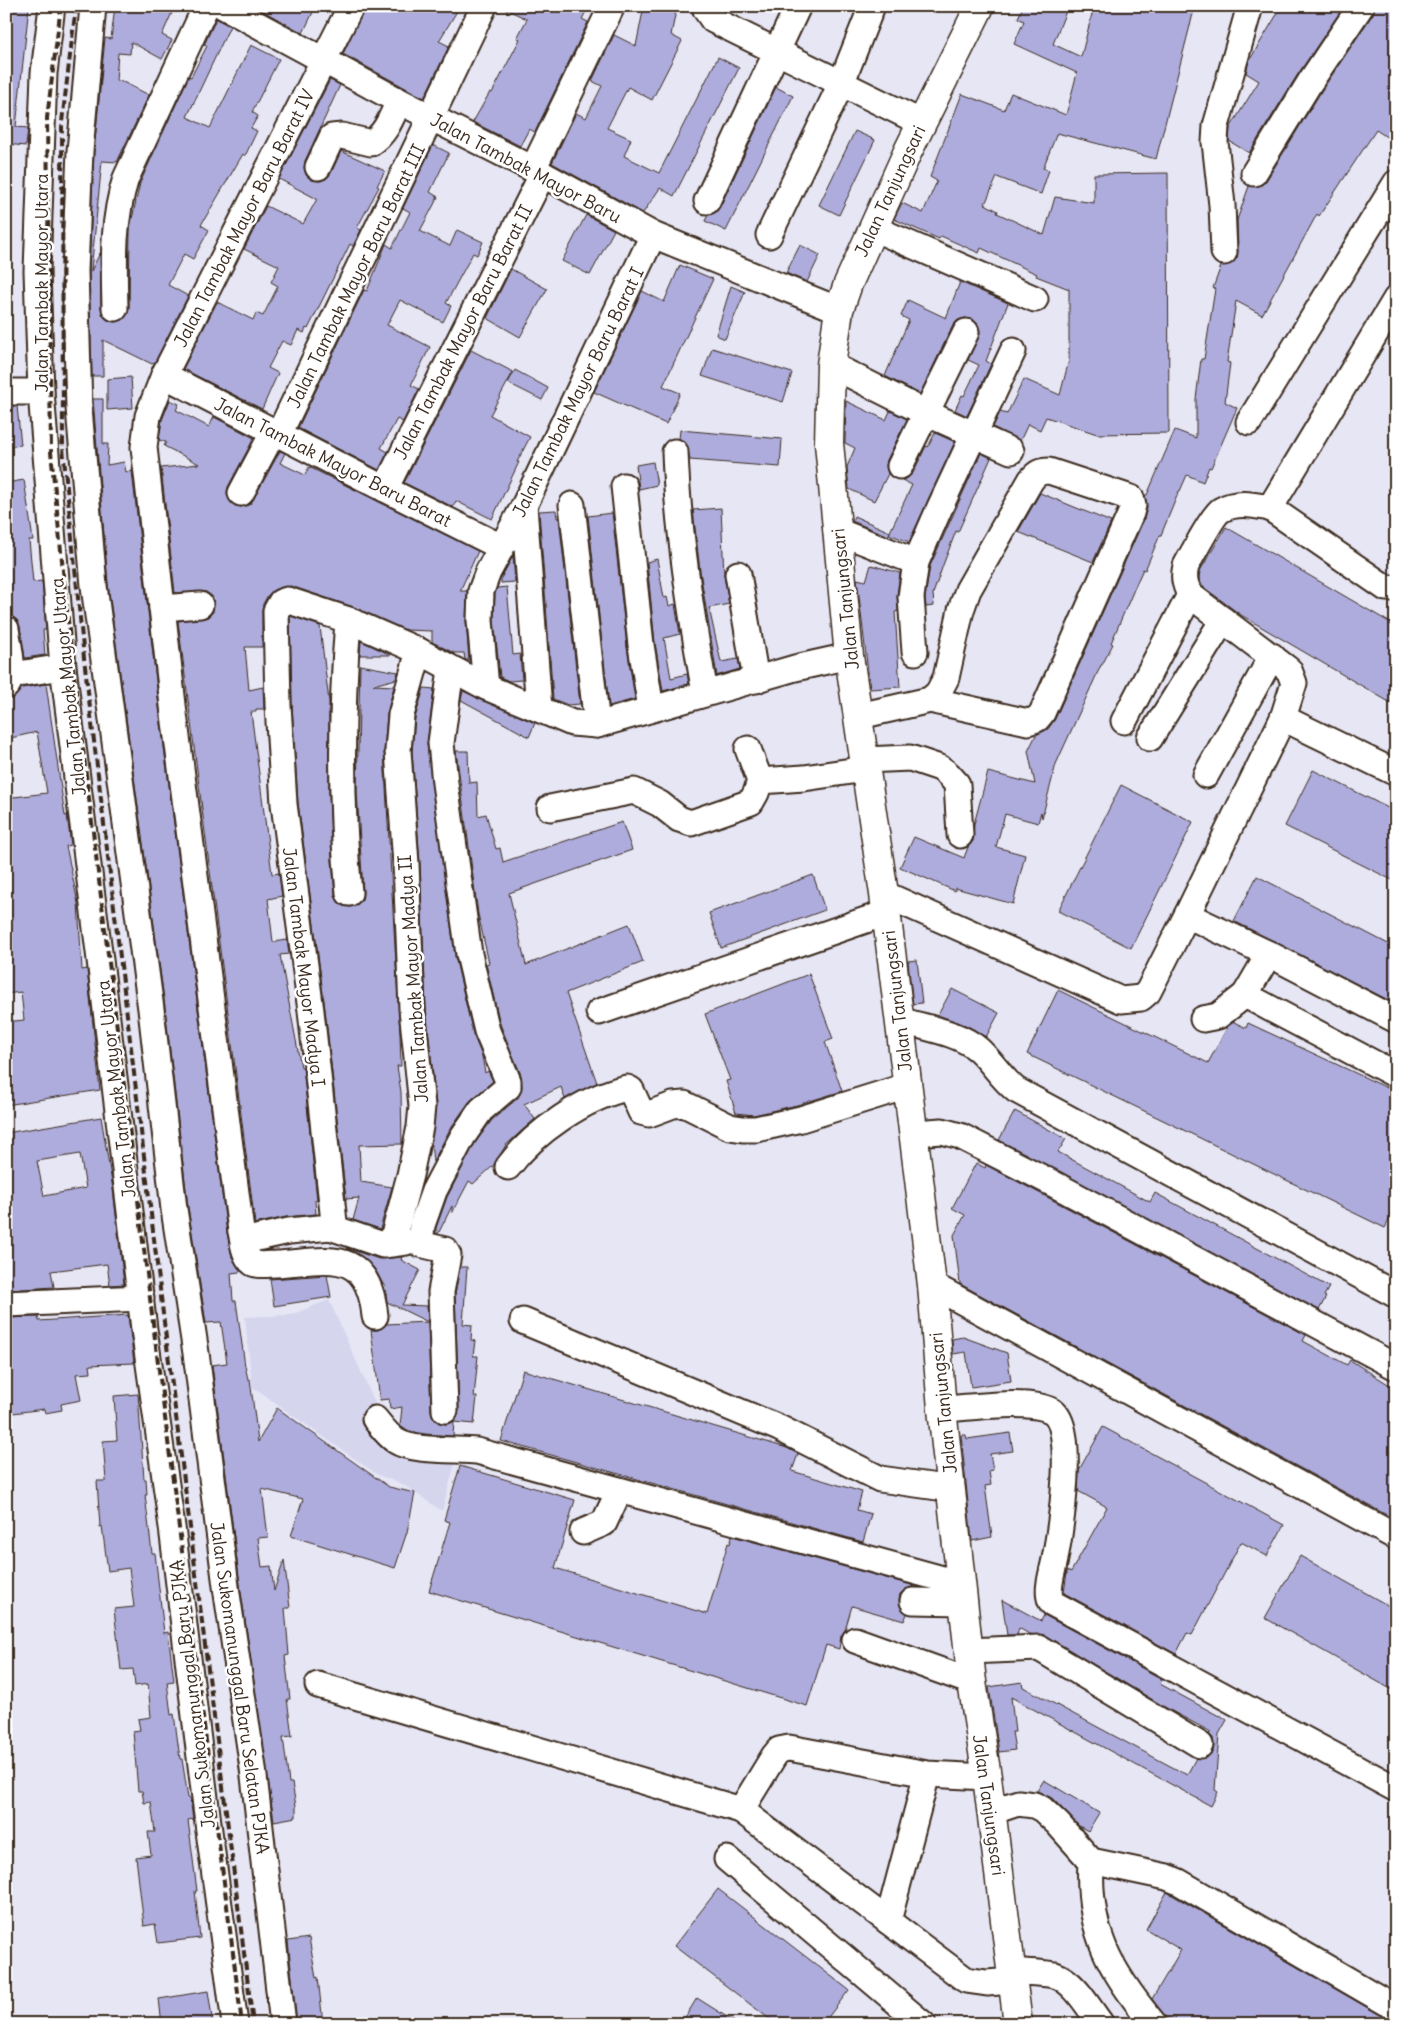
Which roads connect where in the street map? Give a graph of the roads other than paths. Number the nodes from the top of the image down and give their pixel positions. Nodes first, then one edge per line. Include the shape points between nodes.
1 (52, 6) edge
2 (94, 6) edge
3 (206, 6) edge
4 (223, 6) edge
5 (351, 6) edge
6 (484, 6) edge
7 (612, 6) edge
8 (706, 6) edge
9 (798, 6) edge
10 (872, 6) edge
11 (980, 6) edge
12 (1250, 6) edge
13 (1361, 6) edge
14 (776, 52) junction
15 (324, 60) junction
16 (841, 84) junction
17 (399, 101) junction
18 (432, 118) junction
19 (922, 123) junction
20 (318, 167) dead end
21 (538, 172) junction
22 (1254, 173) dead end
23 (1396, 184) edge
24 (707, 201) dead end
25 (873, 228) junction
26 (654, 235) junction
27 (769, 235) dead end
28 (1224, 252) dead end
29 (1035, 299) dead end
30 (1396, 299) edge
31 (115, 308) dead end
32 (839, 310) junction
33 (966, 332) dead end
34 (1013, 351) dead end
35 (831, 365) junction
36 (164, 375) junction
37 (6, 392) edge
38 (41, 392) junction
39 (926, 413) junction
40 (1250, 422) dead end
41 (277, 433) junction
42 (974, 435) junction
43 (1011, 451) dead end
44 (675, 452) dead end
45 (900, 466) dead end
46 (624, 486) dead end
47 (384, 489) junction
48 (241, 493) dead end
49 (524, 506) junction
50 (572, 506) dead end
51 (1270, 508) junction
52 (837, 531) junction
53 (501, 547) junction
54 (916, 562) junction
55 (738, 574) dead end
56 (1396, 588) edge
57 (1190, 595) junction
58 (200, 605) dead end
59 (162, 608) junction
60 (348, 620) junction
61 (1224, 620) junction
62 (6, 629) edge
63 (419, 652) junction
64 (915, 652) dead end
65 (849, 656) junction
66 (1272, 656) junction
67 (63, 667) junction
68 (451, 669) junction
69 (9, 680) edge
70 (756, 680) junction
71 (486, 687) junction
72 (705, 693) junction
73 (930, 700) junction
74 (539, 709) junction
75 (651, 710) junction
76 (859, 716) junction
77 (1283, 718) junction
78 (1124, 721) dead end
79 (597, 726) junction
80 (1150, 738) dead end
81 (748, 749) dead end
82 (865, 765) junction
83 (1396, 773) edge
84 (1206, 775) dead end
85 (760, 781) junction
86 (550, 808) dead end
87 (960, 835) dead end
88 (350, 893) dead end
89 (885, 903) junction
90 (1187, 915) junction
91 (1269, 954) junction
92 (1245, 995) junction
93 (599, 1012) dead end
94 (1203, 1019) dead end
95 (900, 1020) junction
96 (1396, 1020) edge
97 (1396, 1075) edge
98 (907, 1086) junction
99 (914, 1133) junction
100 (508, 1167) dead end
101 (330, 1227) junction
102 (241, 1231) junction
103 (421, 1235) junction
104 (390, 1243) junction
105 (932, 1285) junction
106 (1396, 1295) edge
107 (141, 1298) junction
108 (6, 1304) edge
109 (375, 1316) dead end
110 (523, 1322) dead end
111 (148, 1364) joint
112 (1396, 1367) edge
113 (942, 1409) junction
114 (445, 1410) dead end
115 (374, 1418) dead end
116 (952, 1489) junction
117 (619, 1491) junction
118 (583, 1532) dead end
119 (1396, 1537) edge
120 (962, 1593) junction
121 (914, 1601) dead end
122 (855, 1640) dead end
123 (968, 1651) junction
124 (972, 1682) junction
125 (318, 1685) dead end
126 (1200, 1745) dead end
127 (927, 1774) junction
128 (987, 1777) junction
129 (1396, 1789) edge
130 (741, 1810) junction
131 (991, 1812) junction
132 (727, 1859) dead end
133 (1091, 1861) junction
134 (888, 1921) junction
135 (1012, 1976) junction
136 (1396, 2008) edge
137 (235, 2024) edge
138 (282, 2024) edge
139 (924, 2024) edge
140 (1018, 2024) edge
141 (1101, 2024) edge
142 (1154, 2024) edge

1 - 38 street, Jalan Tambak Mayor Utara via 44,74 39,181 37,271
2 - 138 street, Jalan Sukomanunggal Baru Selatan PJKA via 80,150 75,271 79,408 94,586 151,1009 174,1209 253,1768
3 - 31 street via 120,197 114,246
4 - 15 street, Jalan Tambak Mayor Baru
5 - 15 street, Jalan Tambak Mayor Baru Barat IV
6 - 18 street, Jalan Tambak Mayor Baru Barat III
7 - 21 street, Jalan Tambak Mayor Baru Barat II
8 - 14 street via 713,20
9 - 14 street
10 - 16 street
11 - 19 main road, Jalan Tanjungsari
12 - 28 street via 1216,126
13 - 22 street
14 - 16 street
14 - 24 street
15 - 17 street, Jalan Tambak Mayor Baru
15 - 36 street, Jalan Tambak Mayor Baru Barat IV
16 - 19 street
16 - 27 street
17 - 18 street, Jalan Tambak Mayor Baru
17 - 20 street via 378,139 371,143 342,136 332,137
18 - 21 street, Jalan Tambak Mayor Baru
18 - 41 street, Jalan Tambak Mayor Baru Barat III
19 - 25 main road, Jalan Tanjungsari
21 - 26 street, Jalan Tambak Mayor Baru
21 - 47 street, Jalan Tambak Mayor Baru Barat II
23 - 40 street
25 - 29 street
25 - 32 main road, Jalan Tanjungsari
26 - 32 street, Jalan Tambak Mayor Baru
26 - 49 street, Jalan Tambak Mayor Baru Barat I
30 - 51 street
32 - 35 main road, Jalan Tanjungsari
33 - 39 street
34 - 42 street
35 - 39 street
35 - 52 main road, Jalan Tanjungsari via 830,443
36 - 41 street, Jalan Tambak Mayor Baru Barat
36 - 59 street, Jalan Tambak Mayor Baru Barat IV via 148,416 144,447
37 - 38 street
38 - 67 street, Jalan Tambak Mayor Utara
39 - 42 street
39 - 45 street
41 - 47 street, Jalan Tambak Mayor Baru Barat
41 - 48 street, Jalan Tambak Mayor Baru Barat III
42 - 43 street
42 - 54 street
44 - 72 street via 678,509
46 - 75 street
47 - 53 street, Jalan Tambak Mayor Baru Barat
49 - 53 street, Jalan Tambak Mayor Baru Barat I
49 - 74 street
50 - 79 street
51 - 56 street via 1386,588
51 - 57 street via 1250,504 1219,511 1186,566 1184,584
52 - 54 street
52 - 65 main road, Jalan Tanjungsari
53 - 71 street, Jalan Tambak Mayor Baru Barat I via 481,591 480,620
54 - 64 street via 911,597
55 - 70 street
57 - 61 street
57 - 78 street
58 - 59 street
59 - 102 street, Jalan Tambak Mayor Baru Barat IV
60 - 63 street
60 - 88 street via 342,713 342,782
60 - 101 street, Jalan Tambak Mayor Madya I via 287,600 281,602 276,611 284,804 333,1203 334,1222
61 - 66 street
61 - 80 street
62 - 69 street
63 - 68 street
63 - 104 street, Jalan Tambak Mayor Madya II via 401,715 398,751 412,1009 422,1106 410,1175
65 - 70 street
65 - 76 main road, Jalan Tanjungsari
66 - 77 street via 1290,670 1294,683
66 - 84 street
67 - 69 street
67 - 107 street, Jalan Tambak Mayor Utara
68 - 71 street
68 - 103 street via 441,743 445,783 469,954 487,1031 508,1086 481,1110 463,1136 434,1191
70 - 72 street
71 - 74 street
72 - 75 street
73 - 73 street via 946,678 968,590 1036,474 1049,471 1131,498 1131,513 1037,719 1028,722
73 - 76 street
74 - 79 street via 572,723
75 - 79 street
76 - 82 main road, Jalan Tanjungsari
77 - 83 street
77 - 90 street
81 - 85 street
82 - 85 street via 804,778
82 - 87 street via 910,758 940,768 956,784
82 - 89 main road, Jalan Tanjungsari
85 - 86 street via 751,802 691,824 634,791
89 - 90 street via 1121,1000 1141,998 1148,992
89 - 93 street
89 - 95 main road, Jalan Tanjungsari
90 - 91 street
91 - 92 street
91 - 96 street
92 - 94 street via 1218,1016
92 - 97 street
95 - 98 main road, Jalan Tanjungsari
95 - 106 street via 955,1036 972,1045 1016,1090
98 - 99 main road, Jalan Tanjungsari
98 - 100 street via 801,1119 743,1130 684,1104 645,1114 627,1088 570,1113 531,1140
99 - 105 main road, Jalan Tanjungsari
99 - 112 street via 942,1131 960,1136
101 - 102 street via 252,1239
101 - 104 street via 383,1245
102 - 109 street, Jalan Tambak Mayor Baru Barat IV via 246,1254 254,1263 339,1261 351,1266 371,1289
103 - 104 street
103 - 114 street via 448,1255 441,1292
105 - 113 main road, Jalan Tanjungsari
105 - 119 street
107 - 108 street
107 - 111 street, Jalan Tambak Mayor Utara
110 - 116 street via 779,1428 880,1479
111 - 137 street, Jalan Sukomanunggal Baru PJKA
113 - 116 main road, Jalan Tanjungsari
113 - 129 street via 1029,1405 1045,1408 1058,1416 1064,1437 1065,1490 1050,1588 1052,1603
115 - 117 street via 399,1443 430,1449 477,1450
116 - 120 main road, Jalan Tanjungsari
117 - 118 street via 604,1523
117 - 120 street
120 - 121 street
120 - 123 main road, Jalan Tanjungsari
122 - 124 street
123 - 124 main road, Jalan Tanjungsari
123 - 126 street via 1039,1648
124 - 128 main road, Jalan Tanjungsari
125 - 130 street
127 - 128 street
127 - 130 street via 789,1748 779,1750 774,1756
127 - 134 street
128 - 131 main road, Jalan Tanjungsari
130 - 134 street
131 - 133 street via 1018,1803 1034,1804 1058,1824
131 - 135 main road, Jalan Tanjungsari
132 - 139 street
133 - 136 street via 1179,1882
133 - 142 street via 1090,1886 1097,1932 1109,1960
134 - 135 street via 966,1980 987,1983
135 - 140 main road, Jalan Tanjungsari
135 - 141 street via 1053,1975 1062,1979

